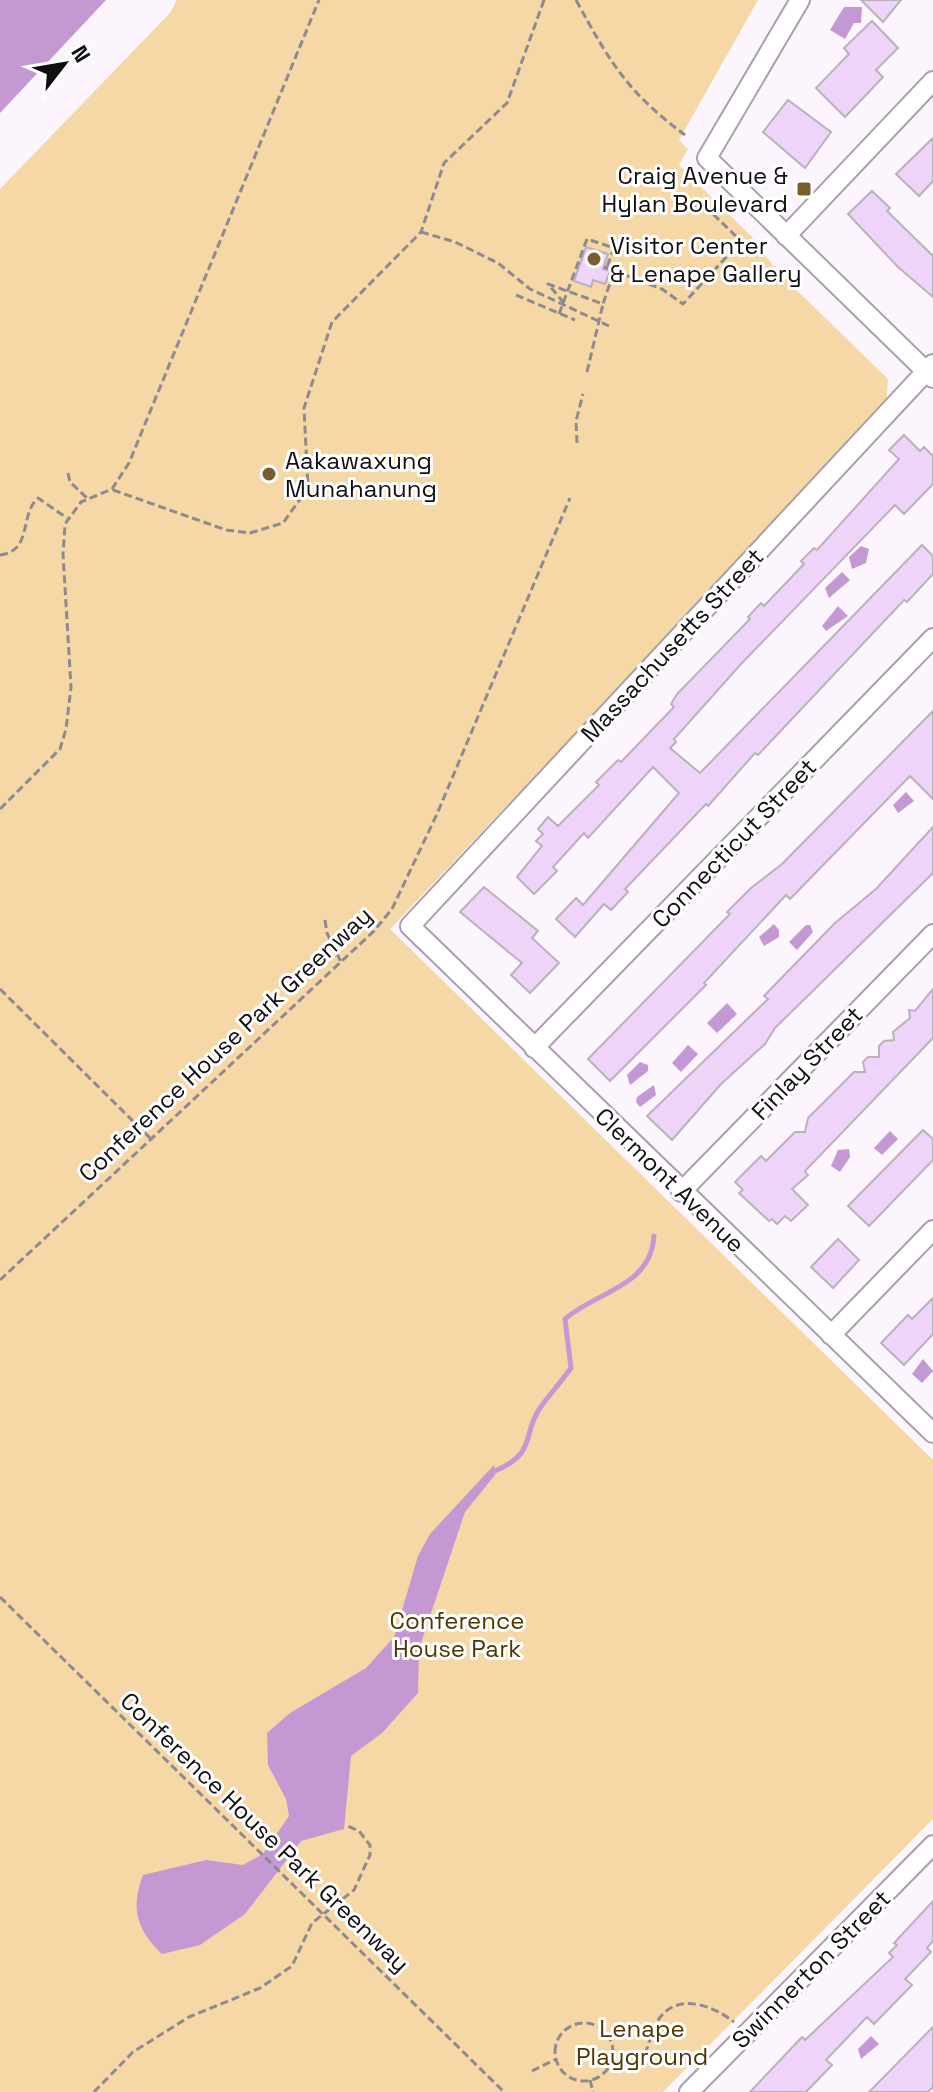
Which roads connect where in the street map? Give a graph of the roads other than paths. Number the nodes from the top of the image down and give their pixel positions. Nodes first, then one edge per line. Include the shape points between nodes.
1 (800, 0) edge
2 (933, 81) edge
3 (786, 236) junction
4 (931, 371) edge
5 (933, 638) edge
6 (410, 926) joint
7 (933, 934) edge
8 (534, 1048) junction
9 (681, 1192) junction
10 (933, 1230) edge
11 (831, 1335) junction
12 (933, 1433) edge
13 (933, 1845) edge
14 (689, 2092) edge

1 - 3 street via 707,158
2 - 3 street
3 - 4 street
4 - 6 street, Massachusetts Street
5 - 8 street, Connecticut Street
6 - 8 street, Clermont Avenue
7 - 9 street, Finlay Street
8 - 9 street, Clermont Avenue
9 - 11 street, Clermont Avenue
10 - 11 street
11 - 12 street, Clermont Avenue
13 - 14 street, Swinnerton Street

